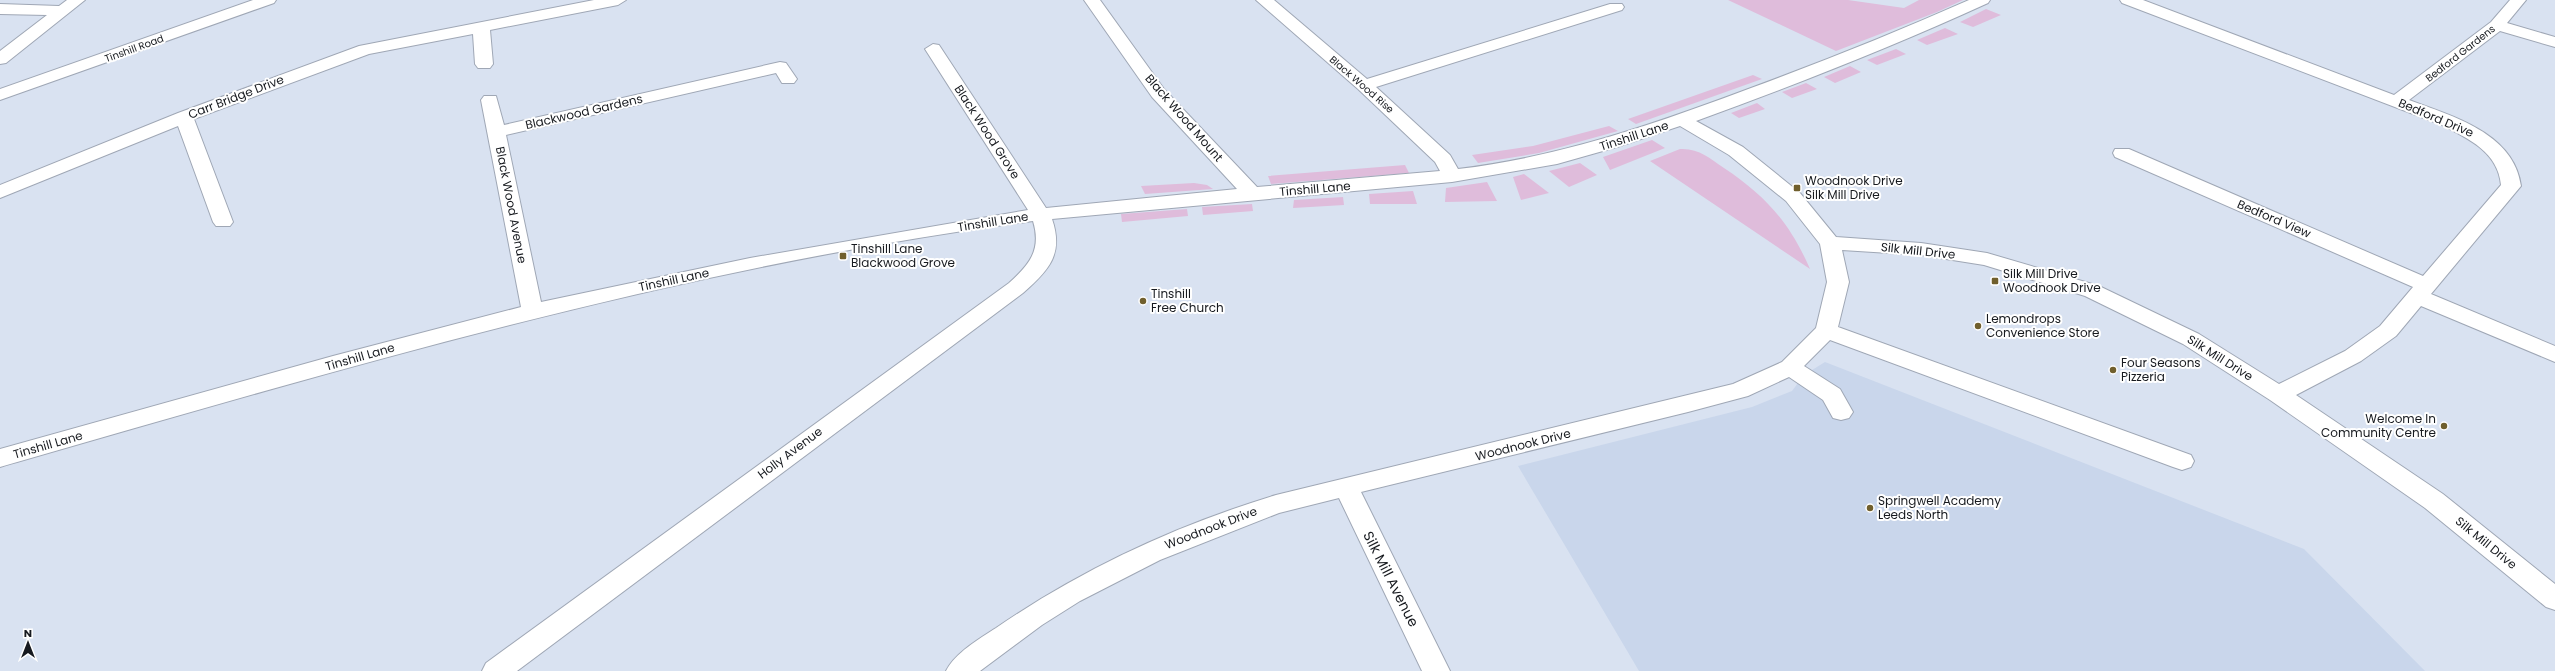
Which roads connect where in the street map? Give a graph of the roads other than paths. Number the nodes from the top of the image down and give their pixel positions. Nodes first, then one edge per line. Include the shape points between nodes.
1 (77, 0) edge
2 (268, 0) edge
3 (618, 0) edge
4 (1092, 0) edge
5 (1264, 0) edge
6 (1982, 0) edge
7 (2128, 0) edge
8 (2518, 0) edge
9 (1616, 7) dead end
10 (0, 9) edge
11 (62, 11) junction
12 (2497, 25) junction
13 (481, 26) junction
14 (2555, 42) edge
15 (933, 48) dead end
16 (0, 59) edge
17 (484, 64) dead end
18 (788, 79) dead end
19 (1364, 85) junction
20 (0, 95) edge
21 (490, 100) dead end
22 (2397, 102) junction
23 (184, 117) junction
24 (1682, 120) junction
25 (497, 132) junction
26 (2122, 153) dead end
27 (1452, 176) junction
28 (0, 192) edge
29 (1252, 194) junction
30 (1041, 214) junction
31 (223, 222) dead end
32 (1830, 244) junction
33 (2422, 291) junction
34 (532, 311) junction
35 (1826, 331) junction
36 (2555, 355) edge
37 (1790, 367) junction
38 (2278, 394) junction
39 (1841, 412) dead end
40 (0, 458) edge
41 (2182, 462) dead end
42 (1346, 487) junction
43 (2555, 599) edge
44 (496, 671) edge
45 (960, 671) edge
46 (1436, 671) edge

1 - 11 street
2 - 20 street, Tinshill Road
3 - 13 street, Carr Bridge Drive
4 - 29 street, Black Wood Mount via 1158,93
5 - 19 street, Black Wood Rise
6 - 24 street, Tinshill Lane via 1810,72
7 - 22 street, Bedford Drive
8 - 12 street, Bedford Gardens
9 - 19 street
10 - 11 street
11 - 16 street
12 - 14 street
12 - 22 street, Bedford Gardens
13 - 17 street
13 - 23 street, Carr Bridge Drive via 364,50
15 - 30 street, Black Wood Grove
18 - 25 street, Blackwood Gardens via 780,67 722,80 673,97
19 - 27 street, Black Wood Rise via 1443,158
21 - 25 street, Black Wood Avenue
22 - 33 street, Bedford Drive via 2448,120 2481,138 2501,156 2511,172 2511,186
23 - 28 street, Carr Bridge Drive
23 - 31 street
24 - 27 street, Tinshill Lane via 1608,145 1532,163
24 - 32 street via 1736,151 1793,197
25 - 34 street, Black Wood Avenue
26 - 33 street, Bedford View
27 - 29 street, Tinshill Lane
29 - 30 street, Tinshill Lane
30 - 34 street, Tinshill Lane via 788,257
30 - 44 street, Holly Avenue via 1048,234 1045,256 1041,265 1016,288
32 - 35 street via 1838,282
32 - 38 street, Silk Mill Drive via 1921,249 1987,259 2092,290 2191,339
33 - 36 street, Bedford View
33 - 38 street, Bedford Drive via 2388,331 2359,352
34 - 40 street, Tinshill Lane
35 - 37 street, Woodnook Drive
35 - 41 street
37 - 39 street via 1832,395
37 - 42 street, Woodnook Drive via 1740,390
38 - 43 street, Silk Mill Drive via 2434,501
42 - 45 street, Woodnook Drive via 1276,504 1224,521 1163,546 1087,584 1033,617
42 - 46 street, Silk Mill Avenue

